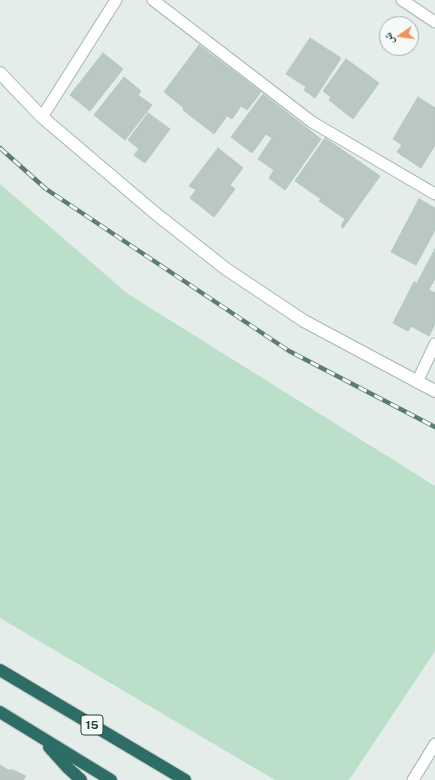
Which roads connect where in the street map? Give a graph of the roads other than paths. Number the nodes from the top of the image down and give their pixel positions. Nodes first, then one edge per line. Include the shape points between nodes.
1 (116, 0) edge
2 (153, 0) edge
3 (402, 0) edge
4 (435, 22) edge
5 (0, 74) edge
6 (42, 117) junction
7 (435, 194) edge
8 (435, 344) edge
9 (417, 382) junction
10 (435, 391) edge
11 (0, 670) edge
12 (0, 712) edge
13 (41, 737) junction
14 (435, 744) edge
15 (81, 780) edge
16 (111, 780) edge
17 (185, 780) edge
18 (413, 780) edge

1 - 6 street
2 - 7 street via 312,122
3 - 4 street
5 - 6 street
6 - 9 street via 155,213 226,269 304,321
8 - 9 street
9 - 10 street
11 - 17 highway, 15
12 - 13 highway
13 - 15 highway
13 - 16 highway
14 - 18 street

